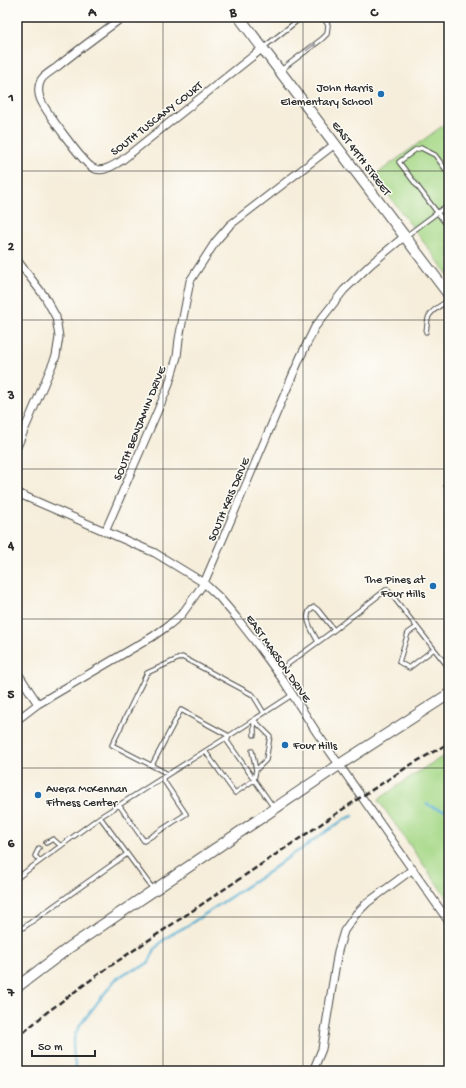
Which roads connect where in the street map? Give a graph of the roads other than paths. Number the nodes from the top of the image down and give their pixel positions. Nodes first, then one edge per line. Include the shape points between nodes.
1 (123, 17) edge
2 (240, 17) edge
3 (302, 17) edge
4 (323, 17) edge
5 (263, 48) junction
6 (280, 71) junction
7 (335, 144) junction
8 (449, 174) edge
9 (449, 204) edge
10 (437, 213) junction
11 (449, 228) edge
12 (405, 236) junction
13 (17, 260) edge
14 (449, 295) edge
15 (449, 300) edge
16 (426, 332) dead end
17 (17, 447) edge
18 (449, 482) edge
19 (449, 489) edge
20 (17, 493) edge
21 (105, 532) junction
22 (204, 583) junction
23 (417, 627) junction
24 (334, 630) junction
25 (318, 642) junction
26 (434, 649) junction
27 (449, 668) edge
28 (17, 672) edge
29 (277, 672) junction
30 (449, 694) edge
31 (292, 695) junction
32 (38, 704) junction
33 (264, 713) junction
34 (17, 720) edge
35 (254, 720) junction
36 (254, 735) dead end
37 (229, 736) junction
38 (252, 750) dead end
39 (205, 751) junction
40 (152, 765) junction
41 (339, 765) junction
42 (256, 770) junction
43 (168, 774) junction
44 (162, 778) junction
45 (254, 780) junction
46 (119, 805) junction
47 (274, 809) junction
48 (100, 817) junction
49 (46, 843) dead end
50 (61, 846) junction
51 (39, 848) dead end
52 (127, 854) junction
53 (40, 861) junction
54 (413, 869) junction
55 (17, 878) edge
56 (154, 890) junction
57 (449, 922) edge
58 (17, 932) edge
59 (17, 987) edge
60 (313, 1071) edge

1 - 5 street, SOUTH TUSCANY COURT via 42,79 38,88 42,106 84,161 99,170 107,169 121,161
2 - 5 main road, EAST 49TH STREET
3 - 5 lane
6 -> 4 lane via 327,34 328,25
5 - 6 main road, EAST 49TH STREET
6 - 7 main road, EAST 49TH STREET
7 - 12 main road, EAST 49TH STREET
7 - 21 street, SOUTH BENJAMIN DRIVE via 230,225 216,241 190,281 177,357 168,387
8 - 10 lane via 435,155 421,148 399,162
9 - 10 lane
10 - 11 lane
10 - 12 lane
12 - 14 main road, EAST 49TH STREET
12 - 22 street, SOUTH KRIS DRIVE via 356,278 315,327
13 - 17 street via 45,297 56,317 59,337 56,356
15 - 16 lane via 429,316
18 - 19 lane via 446,485
20 - 21 street, EAST MARSON DRIVE
21 - 22 street, EAST MARSON DRIVE via 155,553
22 - 29 street, EAST MARSON DRIVE via 236,617
22 - 32 street, SOUTH KRIS DRIVE via 182,614 169,626
23 - 24 lane via 388,589
23 - 26 lane
23 - 26 lane via 408,633 399,662 409,668
24 - 25 lane
24 - 25 lane via 318,610 314,607 310,609 307,615
25 - 29 lane
26 - 27 lane
28 - 32 street
29 - 31 street, EAST MARSON DRIVE
30 - 41 main road
31 - 33 lane
31 - 41 street, EAST MARSON DRIVE
32 - 34 street, SOUTH KRIS DRIVE
33 - 35 lane
33 - 40 lane via 253,695 182,657 147,673 112,745
35 - 36 lane
35 - 37 lane
35 - 42 lane via 270,736 266,760
37 - 39 lane
37 - 40 lane via 181,710
37 - 45 lane via 227,741
38 - 42 lane
39 - 43 lane
39 - 45 lane via 235,793
40 - 43 lane
41 - 47 main road
41 - 54 street, EAST MARSON DRIVE
42 - 45 lane
43 - 44 lane
44 - 46 lane
44 - 46 lane via 186,814 144,841
45 - 47 lane
46 - 48 lane
47 - 56 main road
48 - 50 lane
48 - 52 lane
49 - 50 lane via 53,839
50 - 53 lane
51 - 53 lane via 35,856
52 - 56 lane
52 - 58 lane
53 - 55 lane
54 - 57 street, EAST MARSON DRIVE
54 - 60 street via 366,902 344,930 338,951 322,1049
56 - 59 main road via 70,947

